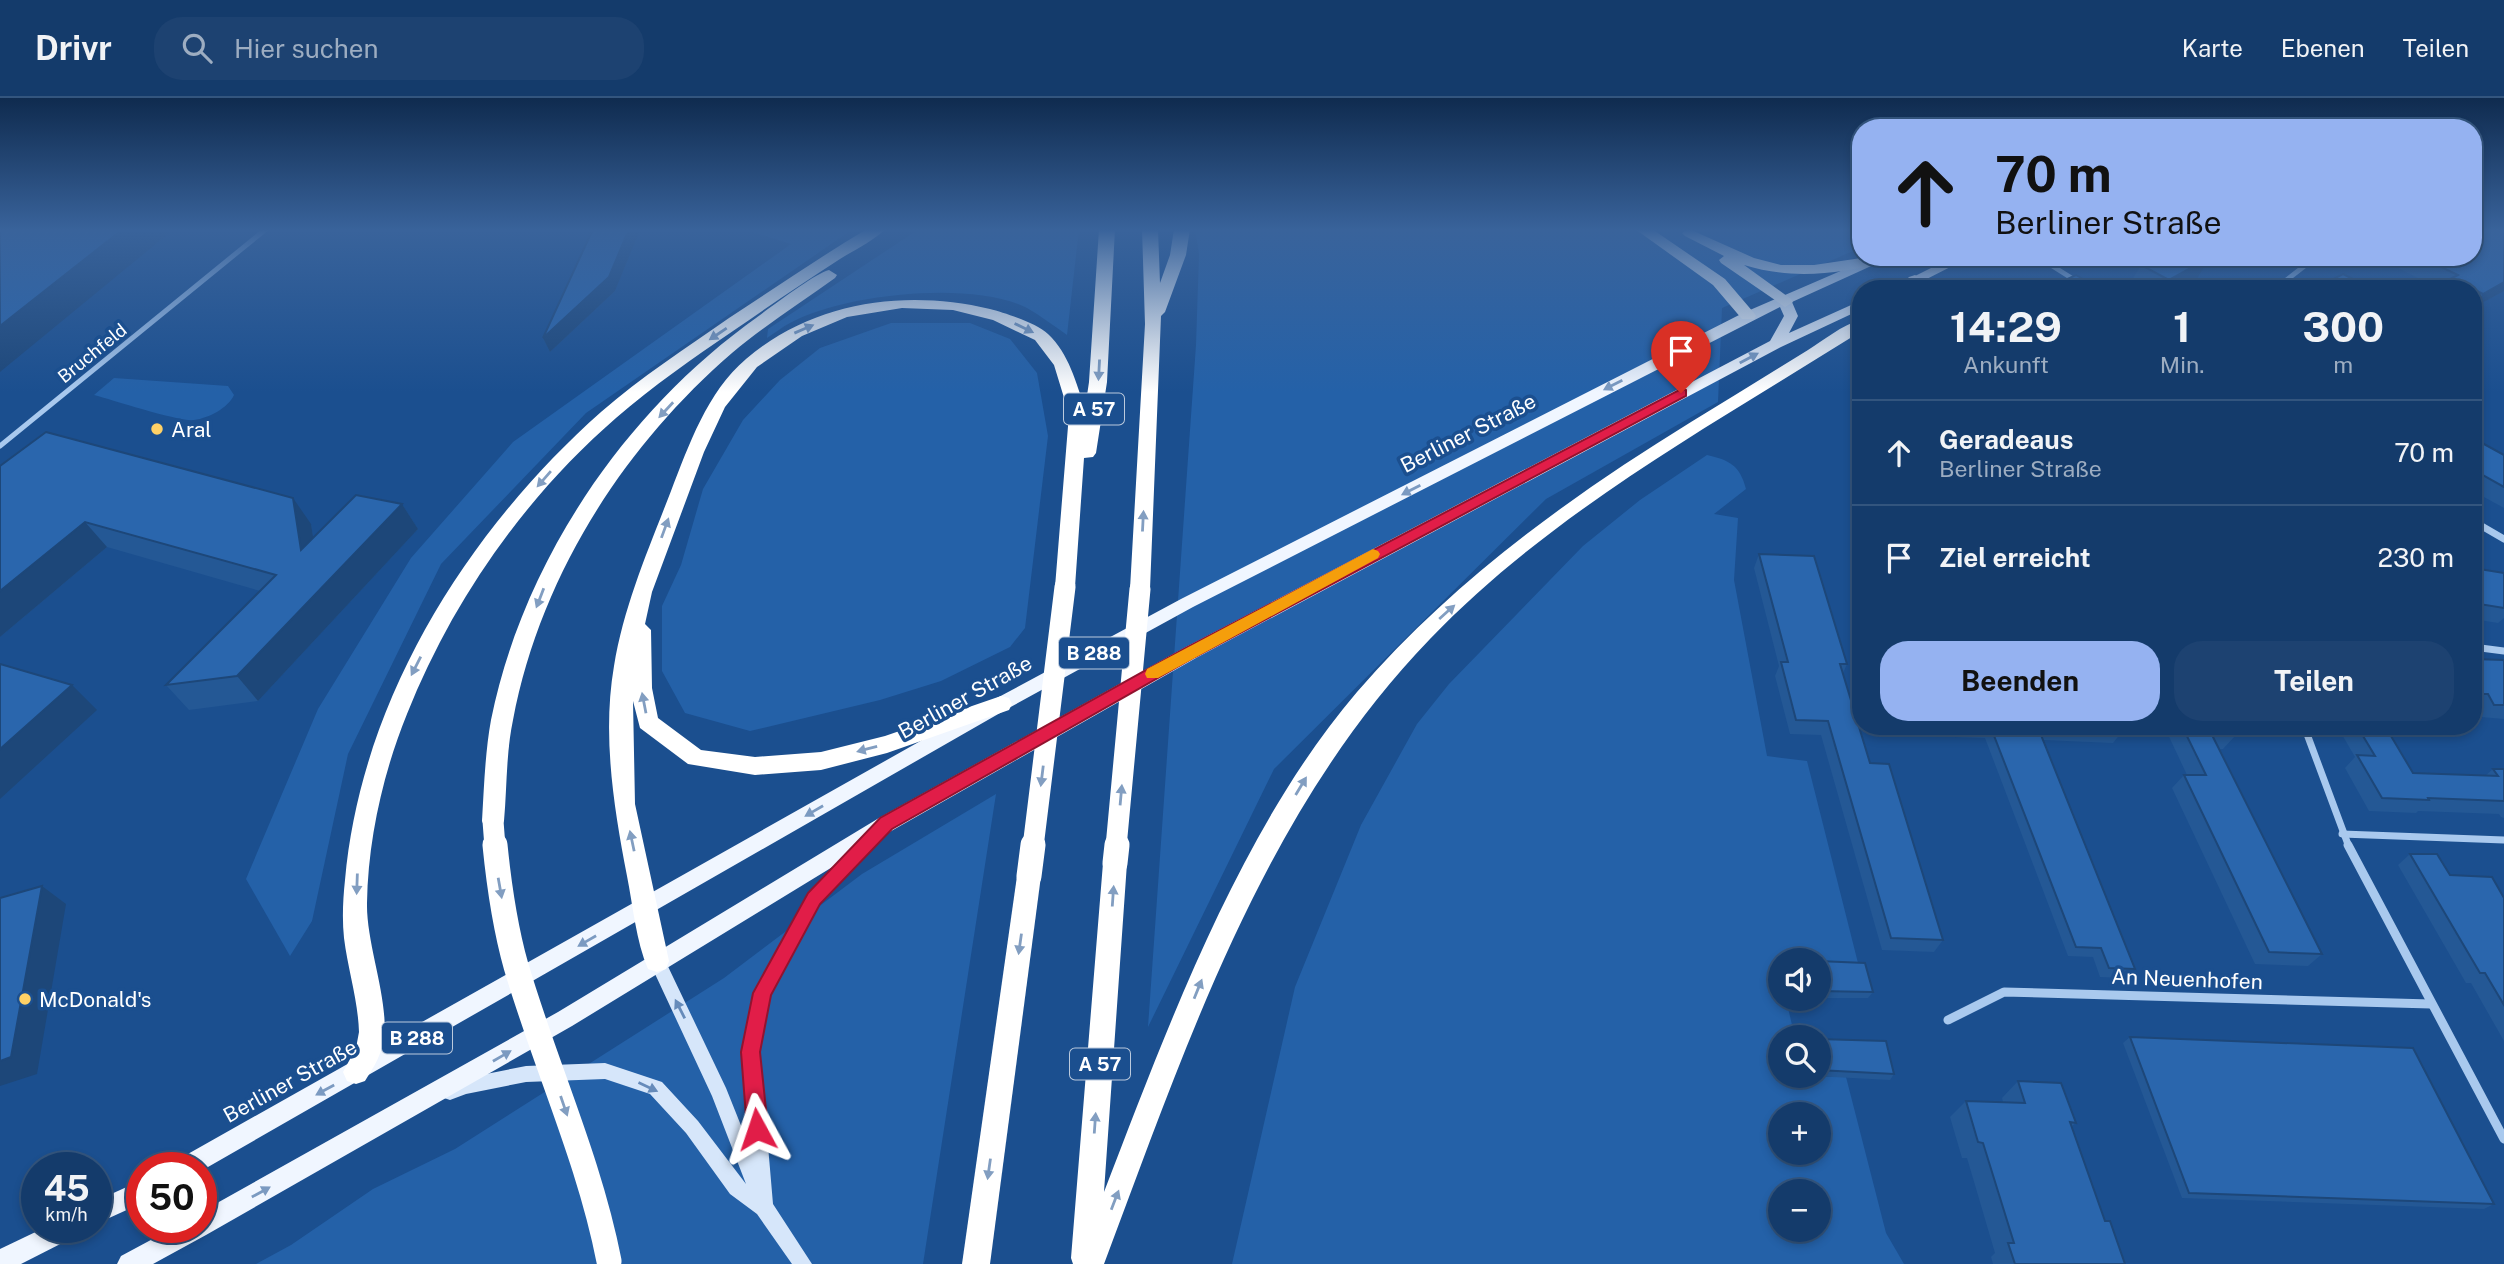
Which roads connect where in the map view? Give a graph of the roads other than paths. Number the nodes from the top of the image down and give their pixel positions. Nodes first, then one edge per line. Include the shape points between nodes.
1 (199, 283) edge
2 (795, 283) edge
3 (816, 283) edge
4 (1104, 283) edge
5 (1152, 283) edge
6 (1168, 283) edge
7 (1720, 283) edge
8 (1759, 283) edge
9 (1826, 283) edge
10 (1785, 302) junction
11 (1852, 309) edge
12 (1748, 316) junction
13 (1153, 324) junction
14 (1852, 331) edge
15 (1776, 344) junction
16 (0, 446) edge
17 (2482, 526) edge
18 (2504, 539) edge
19 (1065, 587) junction
20 (642, 592) junction
21 (2482, 648) edge
22 (2504, 651) edge
23 (1001, 704) junction
24 (2307, 735) edge
25 (886, 824) junction
26 (2342, 834) junction
27 (2504, 840) edge
28 (646, 907) junction
29 (657, 961) junction
30 (2431, 1004) junction
31 (1948, 1020) dead end
32 (356, 1073) junction
33 (416, 1105) junction
34 (2504, 1139) edge
35 (214, 1152) edge
36 (764, 1207) junction
37 (217, 1216) edge
38 (38, 1243) edge
39 (168, 1243) edge
40 (0, 1262) edge
41 (610, 1263) edge
42 (129, 1264) edge
43 (803, 1264) edge
44 (976, 1264) edge
45 (1085, 1264) edge
46 (1090, 1264) edge

1 - 16 street, Bruchfeld
2 -> 32 highway via 665,370 594,428 492,540 442,614 402,694 377,767 358,854 355,928 371,1021 370,1044
3 -> 41 highway, bridge via 714,359 630,448 582,515 544,587 516,662 502,722 493,821 499,886 516,964 598,1206
4 -> 19 highway, A 57 via 1098,382
5 - 13 highway, A 57
6 - 13 highway
7 - 12 highway
8 - 10 highway
9 - 10 main road, Berliner Straße
10 - 12 main road, Berliner Straße / B 288
10 - 15 main road via 1791,316
11 - 15 main road, B 288
12 -> 23 main road, Berliner Straße / B 288 via 1187,603
45 -> 13 highway, A 57, bridge via 1140,589
46 -> 14 highway via 1201,981 1261,853 1306,777 1358,709 1422,635 1495,568 1571,508
25 -> 15 main road, B 288 via 1304,591
17 - 18 street
20 -> 19 highway via 700,440 717,405 751,363 796,332 843,313 902,303 953,305 999,316 1041,336 1062,365 1077,414
19 -> 44 highway, A 57, bridge
23 -> 20 highway via 887,744 821,761 755,766 696,758 648,722 641,688
28 -> 20 highway via 624,804 621,729 624,667
21 - 22 street
23 -> 28 main road, Berliner Straße / B 288
24 - 26 street
25 - 29 main road, B 288
25 - 36 main road via 814,898 762,993 751,1052
26 - 27 street
26 - 30 street
28 - 29 highway
28 -> 32 main road, Berliner Straße / B 288
33 -> 29 main road, B 288
36 -> 29 main road via 720,1094
30 - 31 street, An Neuenhofen via 2004,992
30 - 34 street
32 -> 35 main road, Berliner Straße / B 288
33 -> 36 main road via 466,1086 526,1074 605,1071 656,1088 692,1127 736,1188
37 -> 33 main road, B 288
36 - 43 main road
38 - 40 main road
39 - 42 main road, B 288

